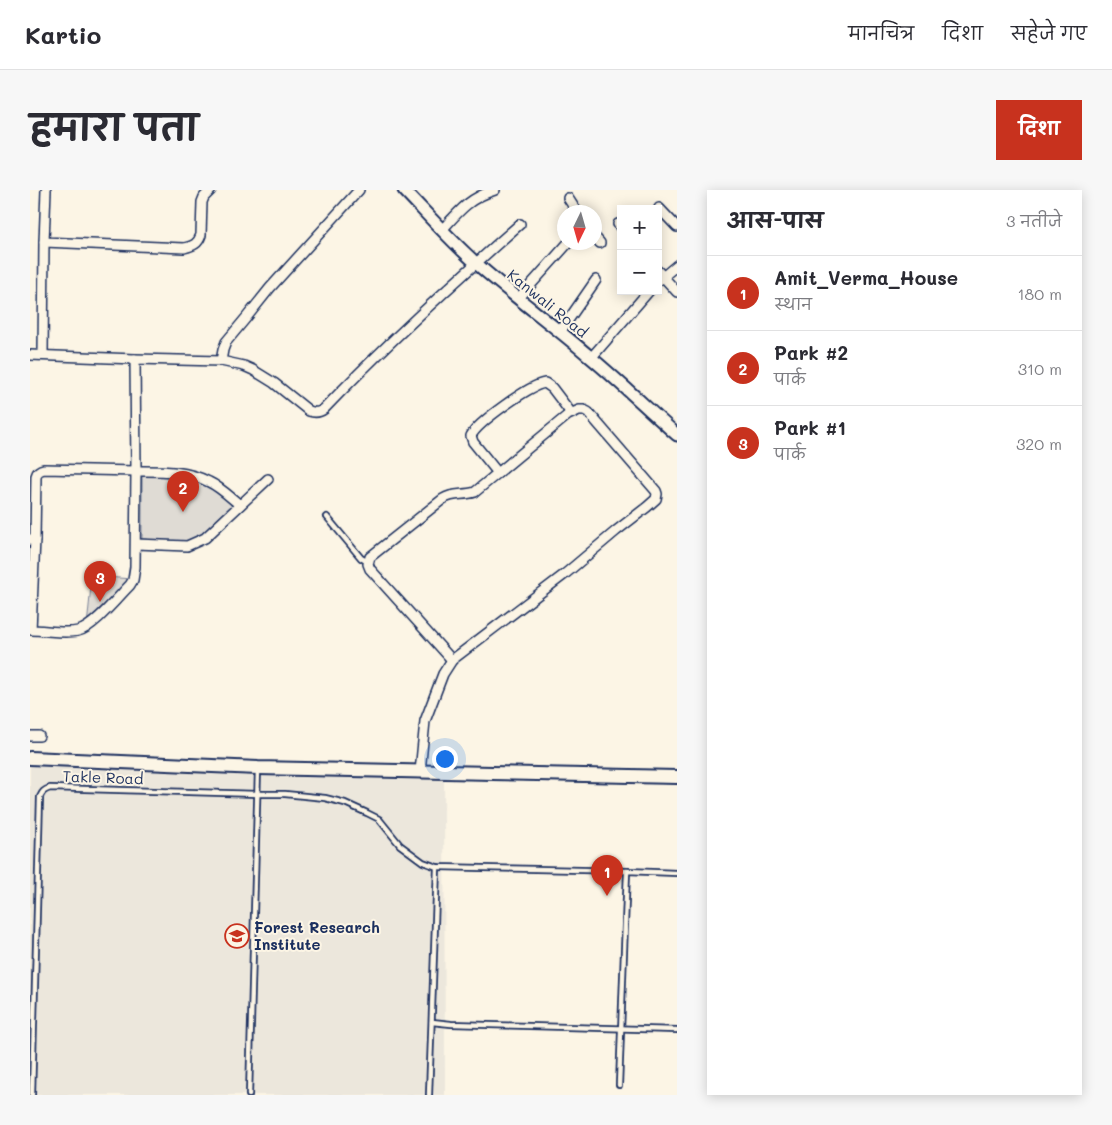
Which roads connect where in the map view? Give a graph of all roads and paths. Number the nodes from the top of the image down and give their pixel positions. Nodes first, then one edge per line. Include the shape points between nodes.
1 (46, 190) edge
2 (212, 190) edge
3 (359, 190) edge
4 (404, 190) edge
5 (495, 190) edge
6 (568, 198) dead end
7 (572, 205) edge
8 (662, 211) edge
9 (520, 224) dead end
10 (677, 228) edge
11 (442, 230) junction
12 (44, 242) junction
13 (562, 250) edge
14 (476, 263) junction
15 (677, 265) edge
16 (662, 275) edge
17 (662, 278) edge
18 (596, 280) dead end
19 (677, 292) edge
20 (646, 295) edge
21 (518, 299) junction
22 (560, 332) junction
23 (30, 355) edge
24 (43, 356) junction
25 (591, 358) junction
26 (135, 359) junction
27 (221, 361) junction
28 (572, 413) junction
29 (677, 435) edge
30 (136, 471) junction
31 (498, 473) junction
32 (268, 479) dead end
33 (240, 505) junction
34 (326, 517) dead end
35 (32, 539) edge
36 (136, 544) junction
37 (368, 562) junction
38 (30, 630) edge
39 (452, 660) junction
40 (30, 758) edge
41 (258, 768) junction
42 (420, 772) junction
43 (677, 777) edge
44 (258, 794) junction
45 (438, 867) junction
46 (628, 871) junction
47 (677, 873) edge
48 (432, 1022) junction
49 (621, 1029) junction
50 (677, 1030) edge
51 (619, 1085) dead end
52 (32, 1095) edge
53 (249, 1095) edge
54 (429, 1095) edge

1 - 12 street
2 - 12 street via 202,202 200,240 191,246
3 - 27 street via 226,342
4 - 11 street, Kanwali Road
5 - 11 street via 467,203
6 - 7 street
8 - 10 street
9 - 14 street
11 - 14 street, Kanwali Road
12 - 24 street
13 - 21 street
14 - 21 street, Kanwali Road
14 - 27 street via 319,412 309,411 253,370
15 - 16 street
17 - 19 street
18 - 22 street
20 - 25 street
21 - 22 street, Kanwali Road
22 - 25 street, Kanwali Road
23 - 24 street
24 - 26 street
25 - 29 street, Kanwali Road
26 - 27 street
26 - 30 street
28 - 31 street
28 - 31 street via 545,383 533,386 501,408 471,436
28 - 39 street via 579,410 588,412 656,491 656,499
30 - 33 street via 194,476 210,482
30 - 35 street via 40,470 36,476
30 - 36 street
31 - 37 street via 475,492 453,494 443,499
32 - 33 street
33 - 36 street via 206,538 187,546
34 - 37 lane
35 - 38 street
36 - 38 street via 133,580 86,628 72,632
37 - 39 street via 370,569
39 - 42 street via 443,674 425,721
40 - 41 main road
41 - 42 main road
41 - 44 lane
42 - 43 main road
44 - 45 lane via 317,797 345,803 380,820 400,845 423,862
44 - 52 lane, Takle Road via 50,788 41,793
44 - 53 lane
45 - 46 lane
45 - 48 lane
46 - 47 lane
46 - 49 lane
48 - 49 lane
48 - 54 lane
49 - 50 lane
49 - 51 lane

